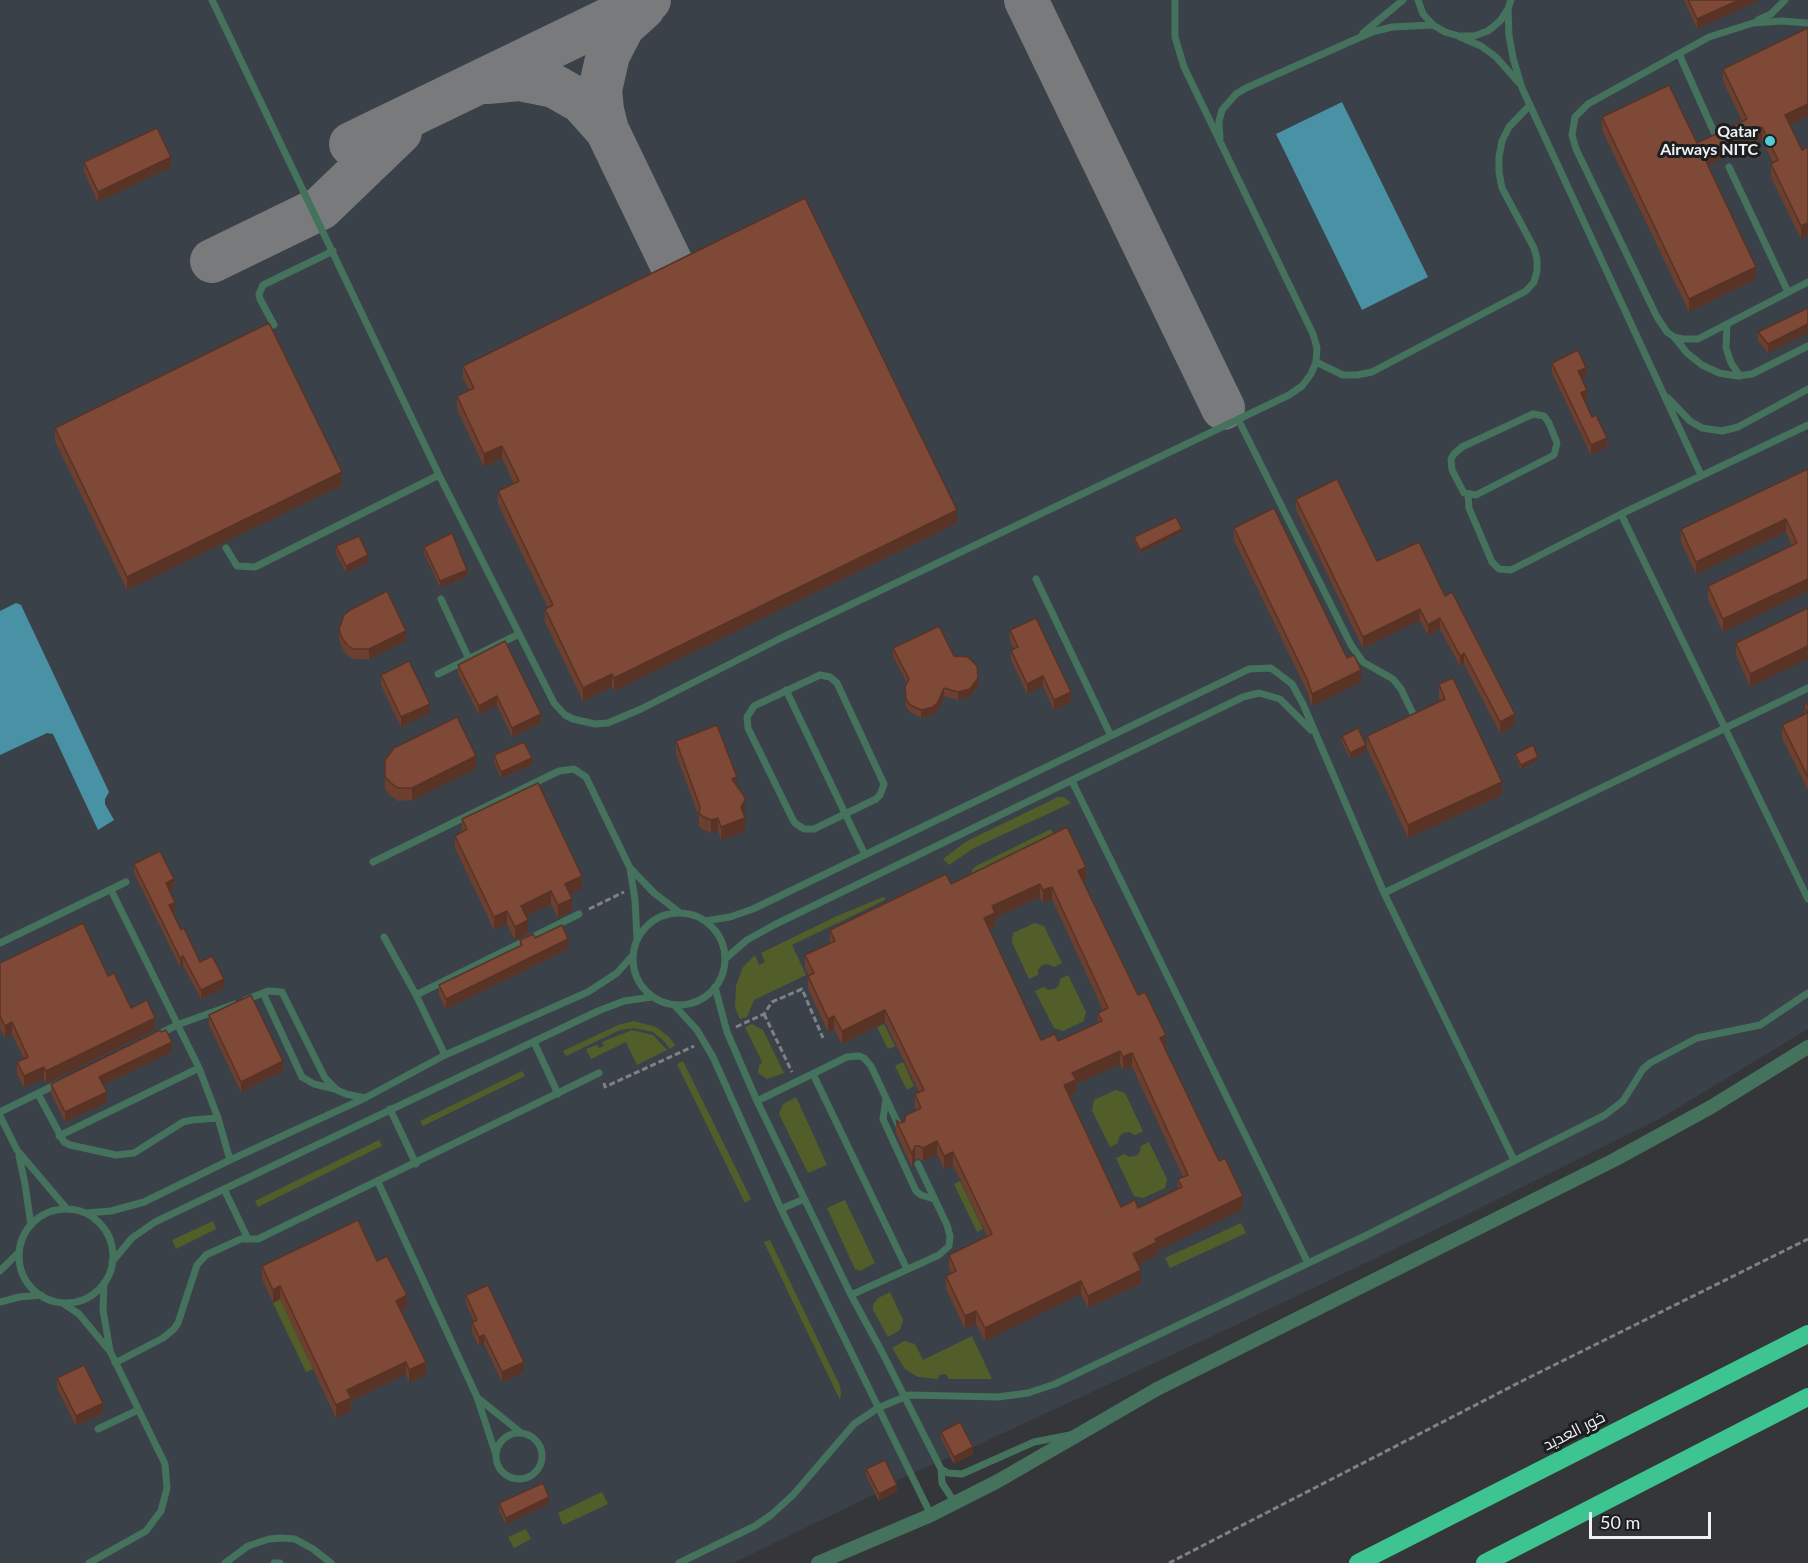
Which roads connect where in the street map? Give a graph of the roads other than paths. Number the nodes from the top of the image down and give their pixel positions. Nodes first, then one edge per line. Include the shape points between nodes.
1 (212, 0) edge
2 (1175, 0) edge
3 (1403, 0) edge
4 (1418, 0) edge
5 (1511, 0) edge
6 (1785, 0) edge
7 (1508, 9) junction
8 (1753, 23) junction
9 (1808, 23) edge
10 (1433, 25) junction
11 (1459, 36) junction
12 (1356, 38) junction
13 (1679, 54) junction
14 (1522, 88) junction
15 (1530, 105) junction
16 (1717, 139) edge
17 (1222, 149) junction
18 (1729, 167) dead end
19 (333, 251) junction
20 (1808, 282) edge
21 (1788, 292) junction
22 (1727, 324) junction
23 (274, 325) dead end
24 (1674, 337) junction
25 (1808, 346) edge
26 (1316, 362) junction
27 (1740, 376) junction
28 (1808, 389) edge
29 (1663, 393) junction
30 (1238, 419) junction
31 (1808, 425) edge
32 (439, 475) junction
33 (1701, 475) junction
34 (1468, 495) junction
35 (1621, 514) junction
36 (226, 548) dead end
37 (1036, 579) dead end
38 (441, 599) dead end
39 (519, 634) junction
40 (470, 659) junction
41 (438, 674) dead end
42 (1808, 688) edge
43 (786, 690) junction
44 (1416, 720) edge
45 (1725, 729) junction
46 (1313, 731) junction
47 (1111, 736) junction
48 (1072, 781) junction
49 (845, 814) junction
50 (864, 855) junction
51 (373, 862) dead end
52 (630, 868) junction
53 (126, 882) dead end
54 (111, 890) junction
55 (1384, 893) junction
56 (1808, 899) edge
57 (680, 913) junction
58 (579, 914) road end
59 (705, 921) junction
60 (384, 937) dead end
61 (637, 939) junction
62 (0, 943) edge
63 (633, 955) junction
64 (725, 959) junction
65 (715, 987) junction
66 (263, 993) junction
67 (1808, 993) edge
68 (416, 995) junction
69 (652, 997) junction
70 (675, 1006) junction
71 (177, 1025) junction
72 (156, 1036) edge
73 (534, 1042) junction
74 (1808, 1047) edge
75 (445, 1055) junction
76 (199, 1068) junction
77 (600, 1073) road end
78 (813, 1074) junction
79 (60, 1083) edge
80 (337, 1089) junction
81 (38, 1094) junction
82 (558, 1094) junction
83 (365, 1098) junction
84 (886, 1098) junction
85 (757, 1101) junction
86 (390, 1109) junction
87 (0, 1114) edge
88 (218, 1118) junction
89 (901, 1130) edge
90 (59, 1136) junction
91 (17, 1150) junction
92 (230, 1160) junction
93 (1514, 1160) junction
94 (416, 1164) junction
95 (918, 1164) edge
96 (378, 1182) junction
97 (224, 1189) junction
98 (804, 1199) junction
99 (934, 1199) junction
100 (66, 1209) junction
101 (782, 1209) junction
102 (86, 1213) junction
103 (31, 1225) junction
104 (248, 1239) junction
105 (20, 1252) junction
106 (112, 1262) junction
107 (1308, 1263) junction
108 (907, 1269) junction
109 (0, 1271) edge
110 (104, 1283) junction
111 (41, 1295) junction
112 (851, 1295) junction
113 (0, 1302) edge
114 (60, 1302) junction
115 (1808, 1334) edge
116 (110, 1351) junction
117 (115, 1363) junction
118 (904, 1395) junction
119 (477, 1397) junction
120 (1808, 1397) edge
121 (878, 1408) junction
122 (138, 1410) junction
123 (98, 1429) dead end
124 (520, 1432) junction
125 (1078, 1434) junction
126 (496, 1455) junction
127 (941, 1469) junction
128 (955, 1503) junction
129 (931, 1515) junction
130 (89, 1563) edge
131 (225, 1563) edge
132 (274, 1563) edge
133 (280, 1563) edge
134 (331, 1563) edge
135 (679, 1563) edge
136 (818, 1563) edge
137 (1358, 1563) edge
138 (1485, 1563) edge

1 - 19 lane
2 - 17 lane via 1173,21 1179,52
3 - 12 lane
4 - 10 lane
5 - 7 lane
6 - 8 lane via 1771,14
7 - 11 lane via 1488,31
7 - 14 lane via 1513,58
8 - 9 lane
8 - 13 lane via 1709,37
10 - 11 lane
10 - 12 lane via 1392,27
11 - 14 lane via 1496,57
12 - 17 lane via 1236,94 1219,121
13 - 16 lane
13 - 24 lane via 1588,104 1575,117 1572,135 1657,316
14 - 15 lane
15 - 26 lane via 1509,127 1499,157 1502,188 1537,259 1534,282 1527,291 1372,372 1343,375
15 - 29 lane
17 - 26 lane via 1307,320 1317,348
18 - 21 lane
19 - 23 lane via 263,285 260,299
19 - 32 lane
20 - 21 lane
21 - 22 lane
22 - 24 lane via 1698,339
22 - 27 lane via 1726,348
24 - 27 lane via 1687,353 1710,370
25 - 27 lane
26 - 30 lane via 1302,386
28 - 29 lane via 1738,427 1722,431 1702,428 1690,421
29 - 33 lane
30 - 39 lane via 608,723 585,723 559,709
30 - 44 lane via 1356,654 1372,669 1393,679
31 - 33 lane
32 - 36 lane via 255,567 237,566
32 - 39 lane
33 - 35 lane
34 - 34 lane via 1476,495 1554,455 1557,443 1547,419 1533,414 1457,450 1451,465 1461,490
34 - 35 lane via 1469,508 1492,562 1505,570
35 - 45 lane
37 - 47 lane
38 - 40 lane
39 - 40 lane
40 - 41 lane
42 - 45 lane
43 - 49 lane
43 - 49 lane via 820,675 834,680 883,778 880,795
43 - 49 lane via 754,706 747,717 748,728 800,827 814,829
45 - 55 lane
45 - 56 lane
46 - 47 lane via 1292,684 1271,668 1257,667
46 - 48 lane via 1280,699 1266,694 1251,695
46 - 55 lane
47 - 50 lane
48 - 64 lane via 774,925 747,940
48 - 107 lane
49 - 50 lane
50 - 59 lane via 753,909
51 - 52 lane via 567,769 586,777
52 - 57 lane via 654,894
52 - 61 lane
53 - 54 lane
54 - 62 lane
54 - 71 lane
55 - 93 lane
57 - 59 lane
57 - 61 lane via 654,920
58 - 68 lane
59 - 64 lane via 718,934
60 - 68 lane
61 - 63 lane
63 - 69 lane via 639,983
63 - 75 lane via 617,973 588,992
64 - 65 lane
65 - 70 lane via 702,1000
65 - 85 lane via 727,1032
66 - 71 lane
66 - 80 lane via 302,1077
66 - 80 lane via 279,991 285,995 326,1078
67 - 93 lane via 1760,1025 1697,1038 1650,1063 1614,1109
68 - 75 lane
69 - 70 lane
69 - 73 lane via 611,1005
70 - 101 lane via 697,1030 713,1057
71 - 72 lane
71 - 76 lane
73 - 82 lane
73 - 86 lane
74 - 125 street via 1711,1107 1614,1160 1158,1389
75 - 83 lane
76 - 88 lane
76 - 90 lane
77 - 82 lane
78 - 84 lane via 847,1057 859,1056 868,1062
78 - 85 lane
78 - 108 lane
79 - 81 lane
80 - 83 lane
81 - 87 lane
81 - 90 lane
82 - 94 lane
83 - 92 lane
84 - 89 lane
84 - 99 lane via 883,1119 916,1191
85 - 98 lane
86 - 94 lane
86 - 97 lane
87 - 91 lane
88 - 90 lane via 183,1122 134,1153 122,1155 70,1145
88 - 92 lane
91 - 100 lane
91 - 103 lane
92 - 102 lane via 144,1202
93 - 107 lane
94 - 96 lane
95 - 99 lane
96 - 104 lane via 258,1239
96 - 119 lane
97 - 104 lane
97 - 106 lane via 149,1226 132,1238
98 - 101 lane
98 - 112 lane
99 - 108 lane via 949,1231 949,1246 943,1253
100 - 102 lane
100 - 103 lane via 47,1213
101 - 121 lane
102 - 106 lane via 107,1233
103 - 105 lane
104 - 117 lane via 202,1258 174,1329
105 - 109 lane
105 - 111 lane via 24,1277
106 - 110 lane
107 - 118 lane via 1042,1389 998,1397
108 - 112 lane
110 - 114 lane via 80,1301
110 - 116 lane via 103,1310
111 - 113 lane
111 - 114 lane
112 - 118 lane
114 - 116 lane via 79,1314
115 - 137 highway, خور العديد
116 - 117 lane
117 - 122 lane
118 - 121 lane
118 - 127 lane
119 - 124 lane
119 - 126 lane
120 - 138 highway
121 - 129 lane
121 - 135 lane via 854,1424 771,1515
122 - 123 lane
122 - 130 lane via 165,1464 165,1500 146,1531
124 - 126 lane via 506,1436
124 - 126 lane via 534,1437 542,1449 542,1463 533,1475 519,1479 505,1475
125 - 127 lane via 1035,1442 962,1474
125 - 128 street
127 - 128 lane via 942,1483
128 - 129 street
129 - 136 street
131 - 134 lane via 248,1546 281,1538 296,1539
132 - 133 lane

